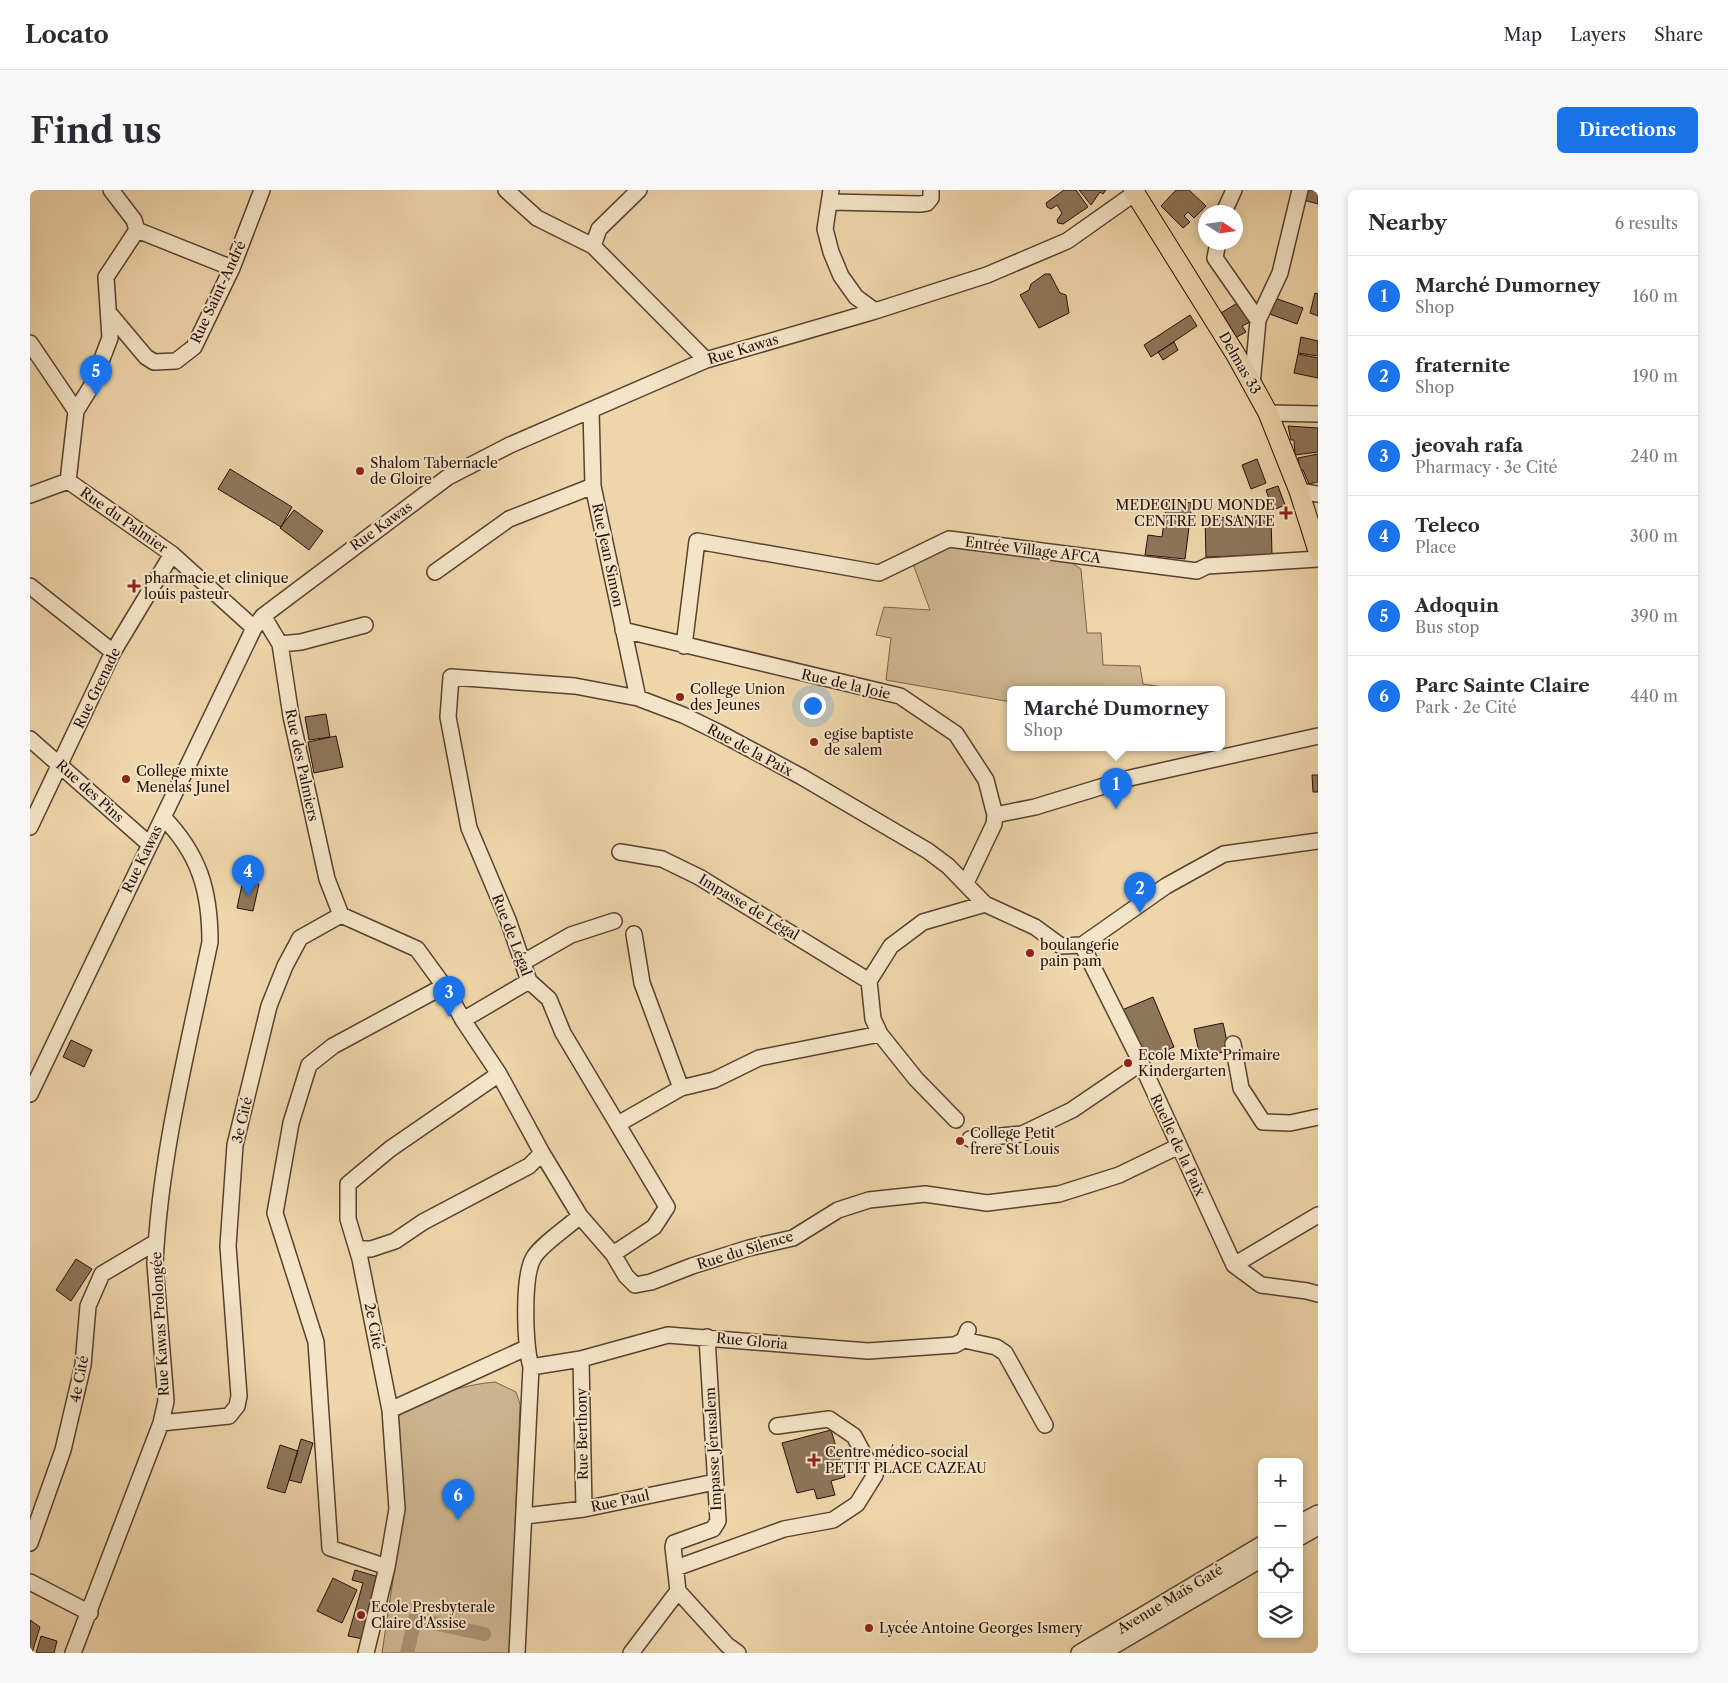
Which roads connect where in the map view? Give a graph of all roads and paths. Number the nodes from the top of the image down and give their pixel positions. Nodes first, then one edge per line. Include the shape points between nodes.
1 (111, 190) edge
2 (262, 190) edge
3 (506, 190) edge
4 (931, 190) edge
5 (1234, 190) edge
6 (1300, 190) edge
7 (1134, 191) edge
8 (630, 193) edge
9 (831, 196) edge
10 (1227, 205) edge
11 (137, 230) junction
12 (593, 246) junction
13 (1216, 250) edge
14 (232, 268) junction
15 (876, 311) junction
16 (109, 313) junction
17 (1258, 320) junction
18 (30, 343) edge
19 (706, 360) junction
20 (1252, 385) junction
21 (76, 410) junction
22 (591, 410) junction
23 (1268, 413) junction
24 (1318, 414) edge
25 (68, 481) junction
26 (594, 486) junction
27 (1299, 491) junction
28 (1318, 494) edge
29 (30, 495) edge
30 (1318, 550) edge
31 (172, 554) junction
32 (1318, 559) edge
33 (435, 572) dead end
34 (30, 586) edge
35 (259, 622) junction
36 (365, 625) dead end
37 (623, 630) junction
38 (280, 644) junction
39 (684, 646) junction
40 (113, 652) junction
41 (451, 677) joint
42 (638, 698) junction
43 (1318, 736) edge
44 (30, 738) edge
45 (60, 765) junction
46 (995, 815) junction
47 (163, 817) junction
48 (30, 828) edge
49 (1318, 841) edge
50 (149, 844) junction
51 (620, 852) dead end
52 (966, 883) junction
53 (985, 904) junction
54 (341, 915) junction
55 (614, 921) dead end
56 (634, 934) dead end
57 (1082, 945) junction
58 (522, 963) junction
59 (869, 980) junction
60 (529, 981) junction
61 (444, 986) junction
62 (463, 1020) junction
63 (880, 1034) junction
64 (1233, 1044) dead end
65 (1141, 1064) junction
66 (499, 1074) junction
67 (680, 1088) junction
68 (30, 1094) edge
69 (1318, 1117) edge
70 (956, 1120) dead end
71 (618, 1124) junction
72 (970, 1139) dead end
73 (1178, 1146) junction
74 (542, 1153) junction
75 (1318, 1215) edge
76 (583, 1218) junction
77 (156, 1242) junction
78 (357, 1249) junction
79 (613, 1254) junction
80 (1234, 1265) junction
81 (1318, 1294) edge
82 (707, 1338) junction
83 (526, 1348) junction
84 (581, 1360) junction
85 (530, 1367) junction
86 (390, 1410) junction
87 (161, 1423) junction
88 (1045, 1425) dead end
89 (777, 1426) dead end
90 (715, 1482) junction
91 (584, 1509) junction
92 (1318, 1513) edge
93 (525, 1516) junction
94 (1303, 1521) edge
95 (1318, 1527) edge
96 (1303, 1536) edge
97 (30, 1544) edge
98 (1258, 1547) edge
99 (1258, 1562) edge
100 (387, 1567) junction
101 (676, 1568) junction
102 (30, 1582) edge
103 (678, 1591) junction
104 (90, 1613) junction
105 (1090, 1652) edge
106 (73, 1653) edge
107 (366, 1653) edge
108 (517, 1653) edge
109 (631, 1653) edge
110 (738, 1653) edge

1 - 11 street via 134,220
2 - 14 street, Rue Saint-André
3 - 12 street via 537,218
4 - 9 street via 931,198 920,204
5 - 10 street
6 - 17 street via 1280,273
7 - 15 street, Rue Kawas via 1067,241 987,275
7 - 20 main road, Delmas 33
8 - 12 street via 599,229
9 - 15 street via 825,229 831,252 841,276 856,298
11 - 14 street
11 - 16 street via 106,277
12 - 19 street
13 - 17 street via 1215,258
14 - 16 street, Rue Saint-André via 194,347 176,361 154,362 146,357
15 - 19 street, Rue Kawas
16 - 21 street via 111,333 108,347 92,385
17 - 20 street
18 - 21 street
19 - 22 street, Rue Kawas
20 - 23 main road, Delmas 33
21 - 25 street, Rue du Palmier
22 - 26 street, Rue Jean Simon
22 - 35 street, Rue Kawas via 510,445 448,477
23 - 24 street
23 - 27 main road, Delmas 33
25 - 29 street
25 - 31 street, Rue du Palmier
26 - 33 street via 509,519
26 - 37 street, Rue Jean Simon
27 - 28 street
27 - 30 main road, Delmas 33
31 - 35 street, Rue du Palmier
31 - 40 street, Rue Grenade
32 - 39 street, Entrée Village AFCA via 1207,566 1197,571 949,539 880,573 697,541
34 - 40 street
35 - 38 street, Rue des Palmiers
35 - 47 street, Rue Kawas
36 - 38 street via 301,642
37 - 39 street, Rue de la Joie
37 - 42 street, Rue Jean Simon
38 - 54 street, Rue des Palmiers via 291,716 327,879
39 - 46 street, Rue de la Joie via 900,696 956,734 986,780
40 - 45 street, Rue Grenade
41 - 42 street, Rue de la Paix via 553,683
41 - 58 street, Rue de Légal via 448,717 469,828 508,920
42 - 52 street, Rue de la Paix via 718,732 802,778 928,851
43 - 46 street via 1130,778 1035,807
44 - 45 street, Rue des Pins
45 - 48 street, Rue Grenade
45 - 50 street, Rue des Pins
46 - 52 street via 994,824
47 - 50 street, Rue Kawas
47 - 77 street, Rue Kawas Prolongée via 183,838 196,862 206,892 210,942 166,1159
49 - 57 street via 1224,854 1166,886
50 - 68 street, Rue Kawas
51 - 59 street, Impasse de Légal via 662,859 699,877
52 - 53 street, Rue de la Paix
53 - 57 street via 1035,927 1061,946
53 - 59 street via 923,922 891,946
54 - 61 street via 417,949
54 - 87 street, 3e Cité via 300,938 285,966 269,1006 236,1145 228,1246 239,1396 237,1406 229,1416
55 - 58 street via 571,935
56 - 67 street via 642,983
57 - 65 street, Ruelle de la Paix
58 - 60 street, Rue de Légal
59 - 63 street via 873,1019
60 - 62 street
60 - 71 street, Rue de Légal via 550,999 563,1033
61 - 62 street
61 - 100 street via 333,1046 309,1065 291,1123 275,1213 316,1342 330,1548
62 - 66 street
63 - 67 street via 760,1058 714,1080
63 - 70 street via 916,1079
64 - 69 street via 1241,1088 1264,1122 1290,1123
65 - 72 street via 1072,1110 1022,1134
65 - 73 street, Ruelle de la Paix
66 - 74 street
66 - 78 street, 2e Cité via 390,1149 348,1184 348,1219
67 - 71 street
71 - 79 street, Rue de Légal via 668,1207 654,1228
73 - 79 street, Rue du Silence via 1118,1175 1059,1194 988,1202 925,1194 869,1200 838,1210 794,1238 749,1248 651,1282 635,1285
73 - 80 street, Ruelle de la Paix
74 - 76 street
74 - 78 street via 529,1166 424,1222 396,1241 371,1249
75 - 80 street
76 - 79 street
76 - 83 street via 534,1256 527,1277
77 - 87 street, Rue Kawas Prolongée via 166,1401
77 - 97 street, 4e Cité via 102,1274 98,1282 88,1306 83,1365 63,1450
78 - 86 street, 2e Cité
80 - 81 street via 1261,1285
82 - 84 street, Rue Gloria via 668,1335
82 - 88 street, Rue Gloria via 868,1351 955,1345 966,1335 1004,1353
82 - 90 street, Impasse Jérusalem
83 - 85 street
83 - 86 street
84 - 85 street, Rue Gloria
84 - 91 street, Rue Berthony
85 - 93 street
86 - 100 street, 2e Cité via 397,1509
87 - 104 street, Rue Kawas Prolongée
89 - 101 street via 829,1419 854,1436 875,1475 858,1504 833,1520 784,1529
90 - 91 street, Rue Paul
90 - 101 street, Impasse Jérusalem via 717,1525 674,1543
91 - 93 street, Rue Paul
92 - 94 street
93 - 108 street
95 - 96 street
98 - 105 street, Avenue Maïs Gaté
99 - 105 street, Avenue Maïs Gaté
100 - 107 street, 2e Cité
101 - 103 street, Impasse Jérusalem
102 - 104 street
103 - 109 street
103 - 110 street
104 - 106 street, Rue Kawas Prolongée

